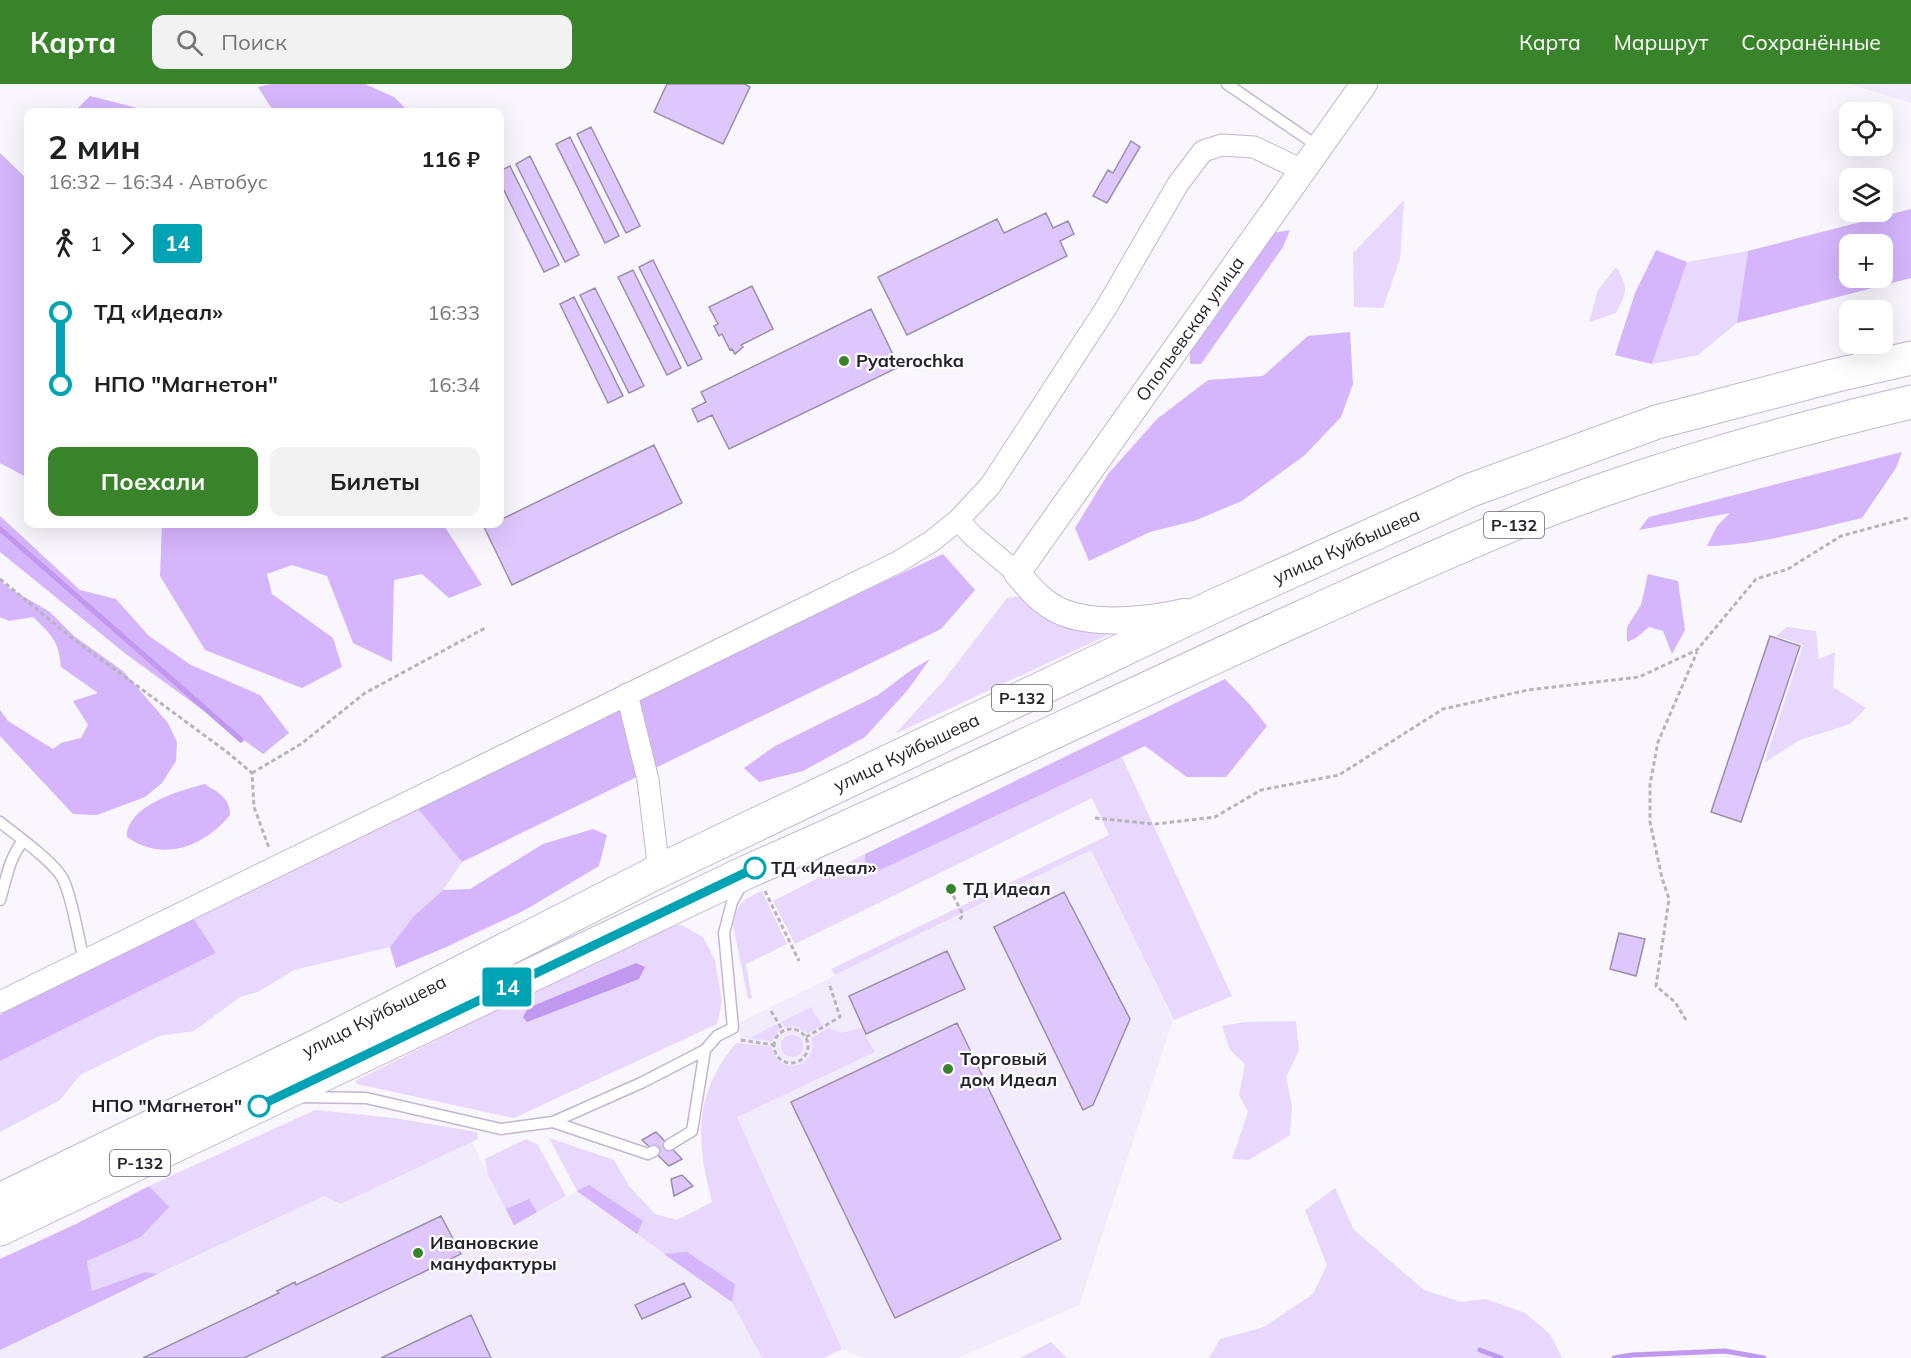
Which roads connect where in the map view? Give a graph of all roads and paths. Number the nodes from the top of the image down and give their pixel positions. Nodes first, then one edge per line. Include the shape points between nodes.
1 (1227, 84) edge
2 (1364, 84) edge
3 (1319, 147) junction
4 (1302, 170) junction
5 (1911, 358) edge
6 (1911, 402) edge
7 (1911, 516) edge
8 (958, 520) junction
9 (1017, 573) junction
10 (0, 579) edge
11 (1212, 607) junction
12 (487, 627) dead end
13 (1697, 650) junction
14 (627, 694) junction
15 (252, 773) junction
16 (1095, 818) dead end
17 (0, 822) edge
18 (23, 841) junction
19 (268, 848) dead end
20 (659, 871) junction
21 (756, 880) junction
22 (950, 889) dead end
23 (0, 900) edge
24 (958, 922) dead end
25 (84, 961) junction
26 (799, 961) dead end
27 (829, 983) dead end
28 (0, 1002) edge
29 (771, 1011) dead end
30 (1686, 1020) dead end
31 (783, 1031) junction
32 (717, 1036) junction
33 (806, 1038) junction
34 (774, 1045) junction
35 (705, 1050) junction
36 (279, 1096) junction
37 (553, 1122) junction
38 (669, 1145) dead end
39 (654, 1151) dead end
40 (0, 1200) edge
41 (0, 1229) edge

1 - 3 lane
2 - 3 street, Опольевская улица
3 - 4 street, Опольевская улица
4 - 8 street via 1254,147 1222,145 1203,151 1178,184 1106,308 990,486
4 - 9 street, Опольевская улица
5 - 11 highway, улица Куйбышева / Р-132 via 1657,422 1471,490
6 - 21 highway, улица Куйбышева / Р-132 via 1675,466 1550,510 1423,562 850,826
7 - 13 path via 1841,536 1788,569 1756,579
8 - 9 street
8 - 14 street via 898,562
9 - 11 street via 1034,594 1051,606 1086,620 1165,617
10 - 15 path
11 - 20 highway, улица Куйбышева / Р-132
12 - 15 path via 365,693 300,744
13 - 16 path via 1639,677 1528,690 1443,709 1339,775 1261,790 1215,817 1155,824
13 - 30 path via 1658,742 1650,784 1650,822 1669,899 1656,986 1675,1002
14 - 20 street via 648,780
14 - 25 street
15 - 19 path via 254,807
17 - 18 lane
18 - 23 lane via 15,851
18 - 25 lane via 62,877
20 - 40 highway, улица Куйбышева / Р-132 via 311,1049
21 - 26 path
21 - 32 lane via 732,902 724,933 733,1028
21 - 36 highway, улица Куйбышева / Р-132
22 - 24 path via 963,915
25 - 28 street
27 - 33 path via 840,1017
29 - 31 path
31 - 33 path via 796,1030
31 - 34 path
32 - 34 path
32 - 35 lane
33 - 34 path via 807,1051 798,1061 779,1058
35 - 37 lane
35 - 38 lane via 692,1131
36 - 37 lane via 366,1098 501,1129
36 - 41 highway, улица Куйбышева / Р-132
37 - 39 lane via 648,1154

